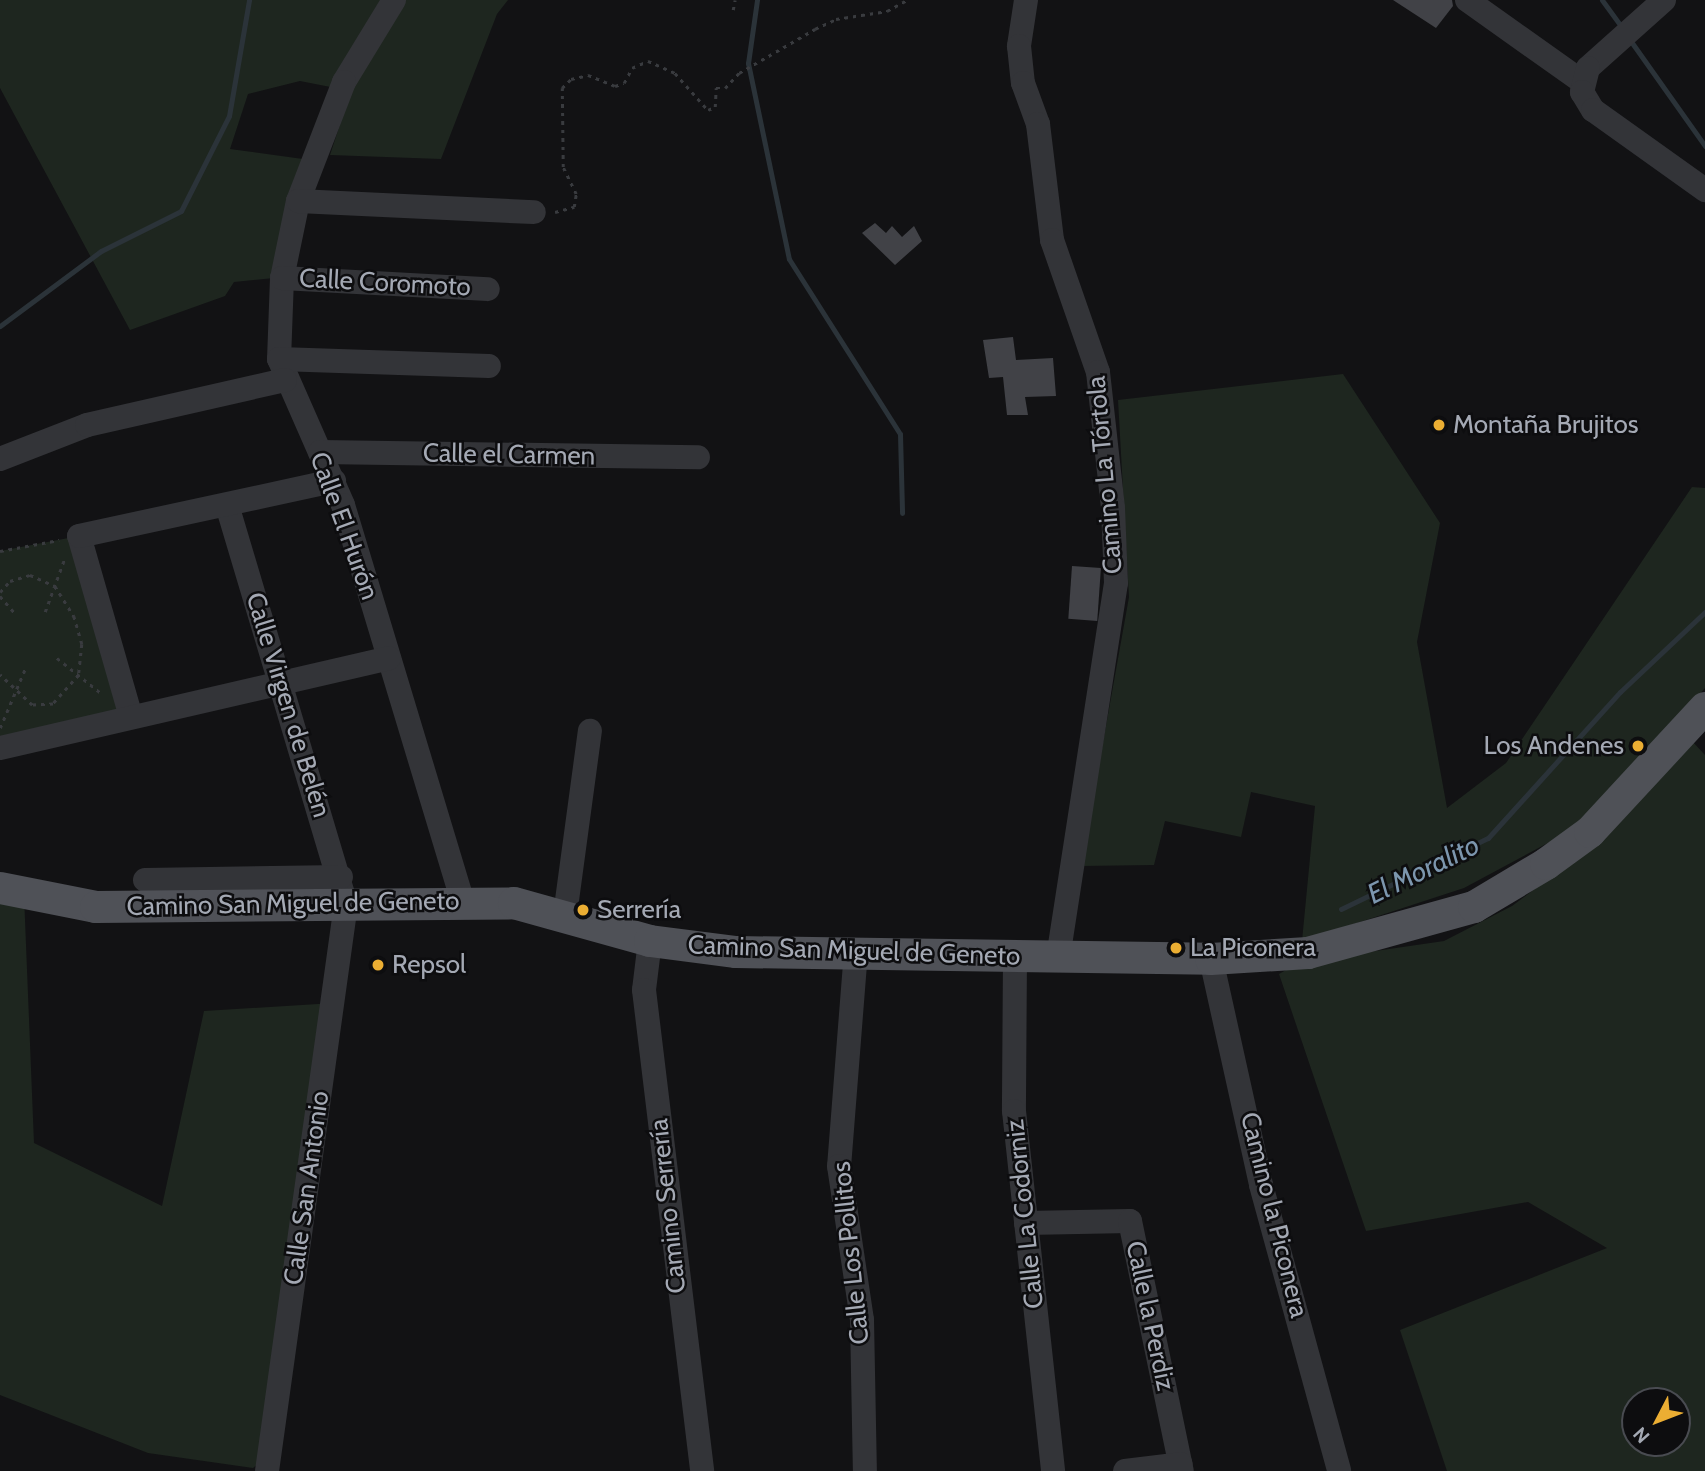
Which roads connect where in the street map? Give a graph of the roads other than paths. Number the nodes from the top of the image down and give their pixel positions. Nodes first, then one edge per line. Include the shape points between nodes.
1 (394, 0) edge
2 (1026, 0) edge
3 (1467, 0) edge
4 (1664, 0) edge
5 (1584, 83) junction
6 (1705, 190) edge
7 (298, 201) junction
8 (534, 212) road end
9 (282, 278) junction
10 (488, 289) dead end
11 (489, 366) dead end
12 (282, 370) junction
13 (320, 452) junction
14 (698, 457) dead end
15 (0, 459) edge
16 (334, 481) junction
17 (227, 505) junction
18 (389, 658) junction
19 (281, 681) junction
20 (1705, 708) edge
21 (131, 717) junction
22 (590, 731) dead end
23 (0, 748) edge
24 (145, 880) dead end
25 (0, 888) edge
26 (344, 891) junction
27 (462, 900) junction
28 (565, 915) junction
29 (650, 941) junction
30 (856, 951) junction
31 (1015, 956) junction
32 (1058, 957) junction
33 (1211, 959) junction
34 (1026, 1223) junction
35 (1181, 1467) edge
36 (267, 1471) edge
37 (702, 1471) edge
38 (865, 1471) edge
39 (1053, 1471) edge
40 (1125, 1471) edge
41 (1339, 1471) edge

1 - 7 street, Calle El Hurón via 332,112
2 - 32 street, Camino La Tórtola via 1019,46 1023,83 1038,124 1052,240 1098,372 1116,583
3 - 5 street
4 - 5 street via 1588,68
5 - 6 street via 1582,92 1593,110
7 - 8 street
7 - 9 street, Calle El Hurón
9 - 10 street, Calle Coromoto
9 - 12 street, Calle El Hurón
11 - 12 street
12 - 13 street, Calle El Hurón
12 - 15 street via 86,425
13 - 14 street, Calle el Carmen
13 - 16 street, Calle El Hurón
16 - 17 street
16 - 18 street, Calle El Hurón
17 - 19 street, Calle Virgen de Belén
17 - 21 street via 76,537
18 - 19 street
18 - 27 street, Calle El Hurón
19 - 21 street
19 - 26 street, Calle Virgen de Belén
20 - 33 main road, Camino San Miguel de Geneto via 1590,832 1474,907 1308,953
21 - 23 street
22 - 28 street
24 - 26 street
25 - 26 main road, Camino San Miguel de Geneto via 96,907
26 - 27 main road, Camino San Miguel de Geneto
26 - 36 street, Calle San Antonio
27 - 28 main road, Camino San Miguel de Geneto
28 - 29 main road, Camino San Miguel de Geneto
29 - 30 main road, Camino San Miguel de Geneto via 736,952
29 - 37 street, Camino Serrería via 644,990
30 - 31 main road, Camino San Miguel de Geneto
30 - 38 street, Calle Los Pollitos via 839,1166 862,1320
31 - 32 main road, Camino San Miguel de Geneto
31 - 34 street, Calle La Codorniz via 1014,1111
32 - 33 main road, Camino San Miguel de Geneto
33 - 41 street, Camino la Piconera via 1261,1185
34 - 35 street, Calle la Perdiz via 1130,1222
34 - 39 street, Calle La Codorniz
35 - 40 street

